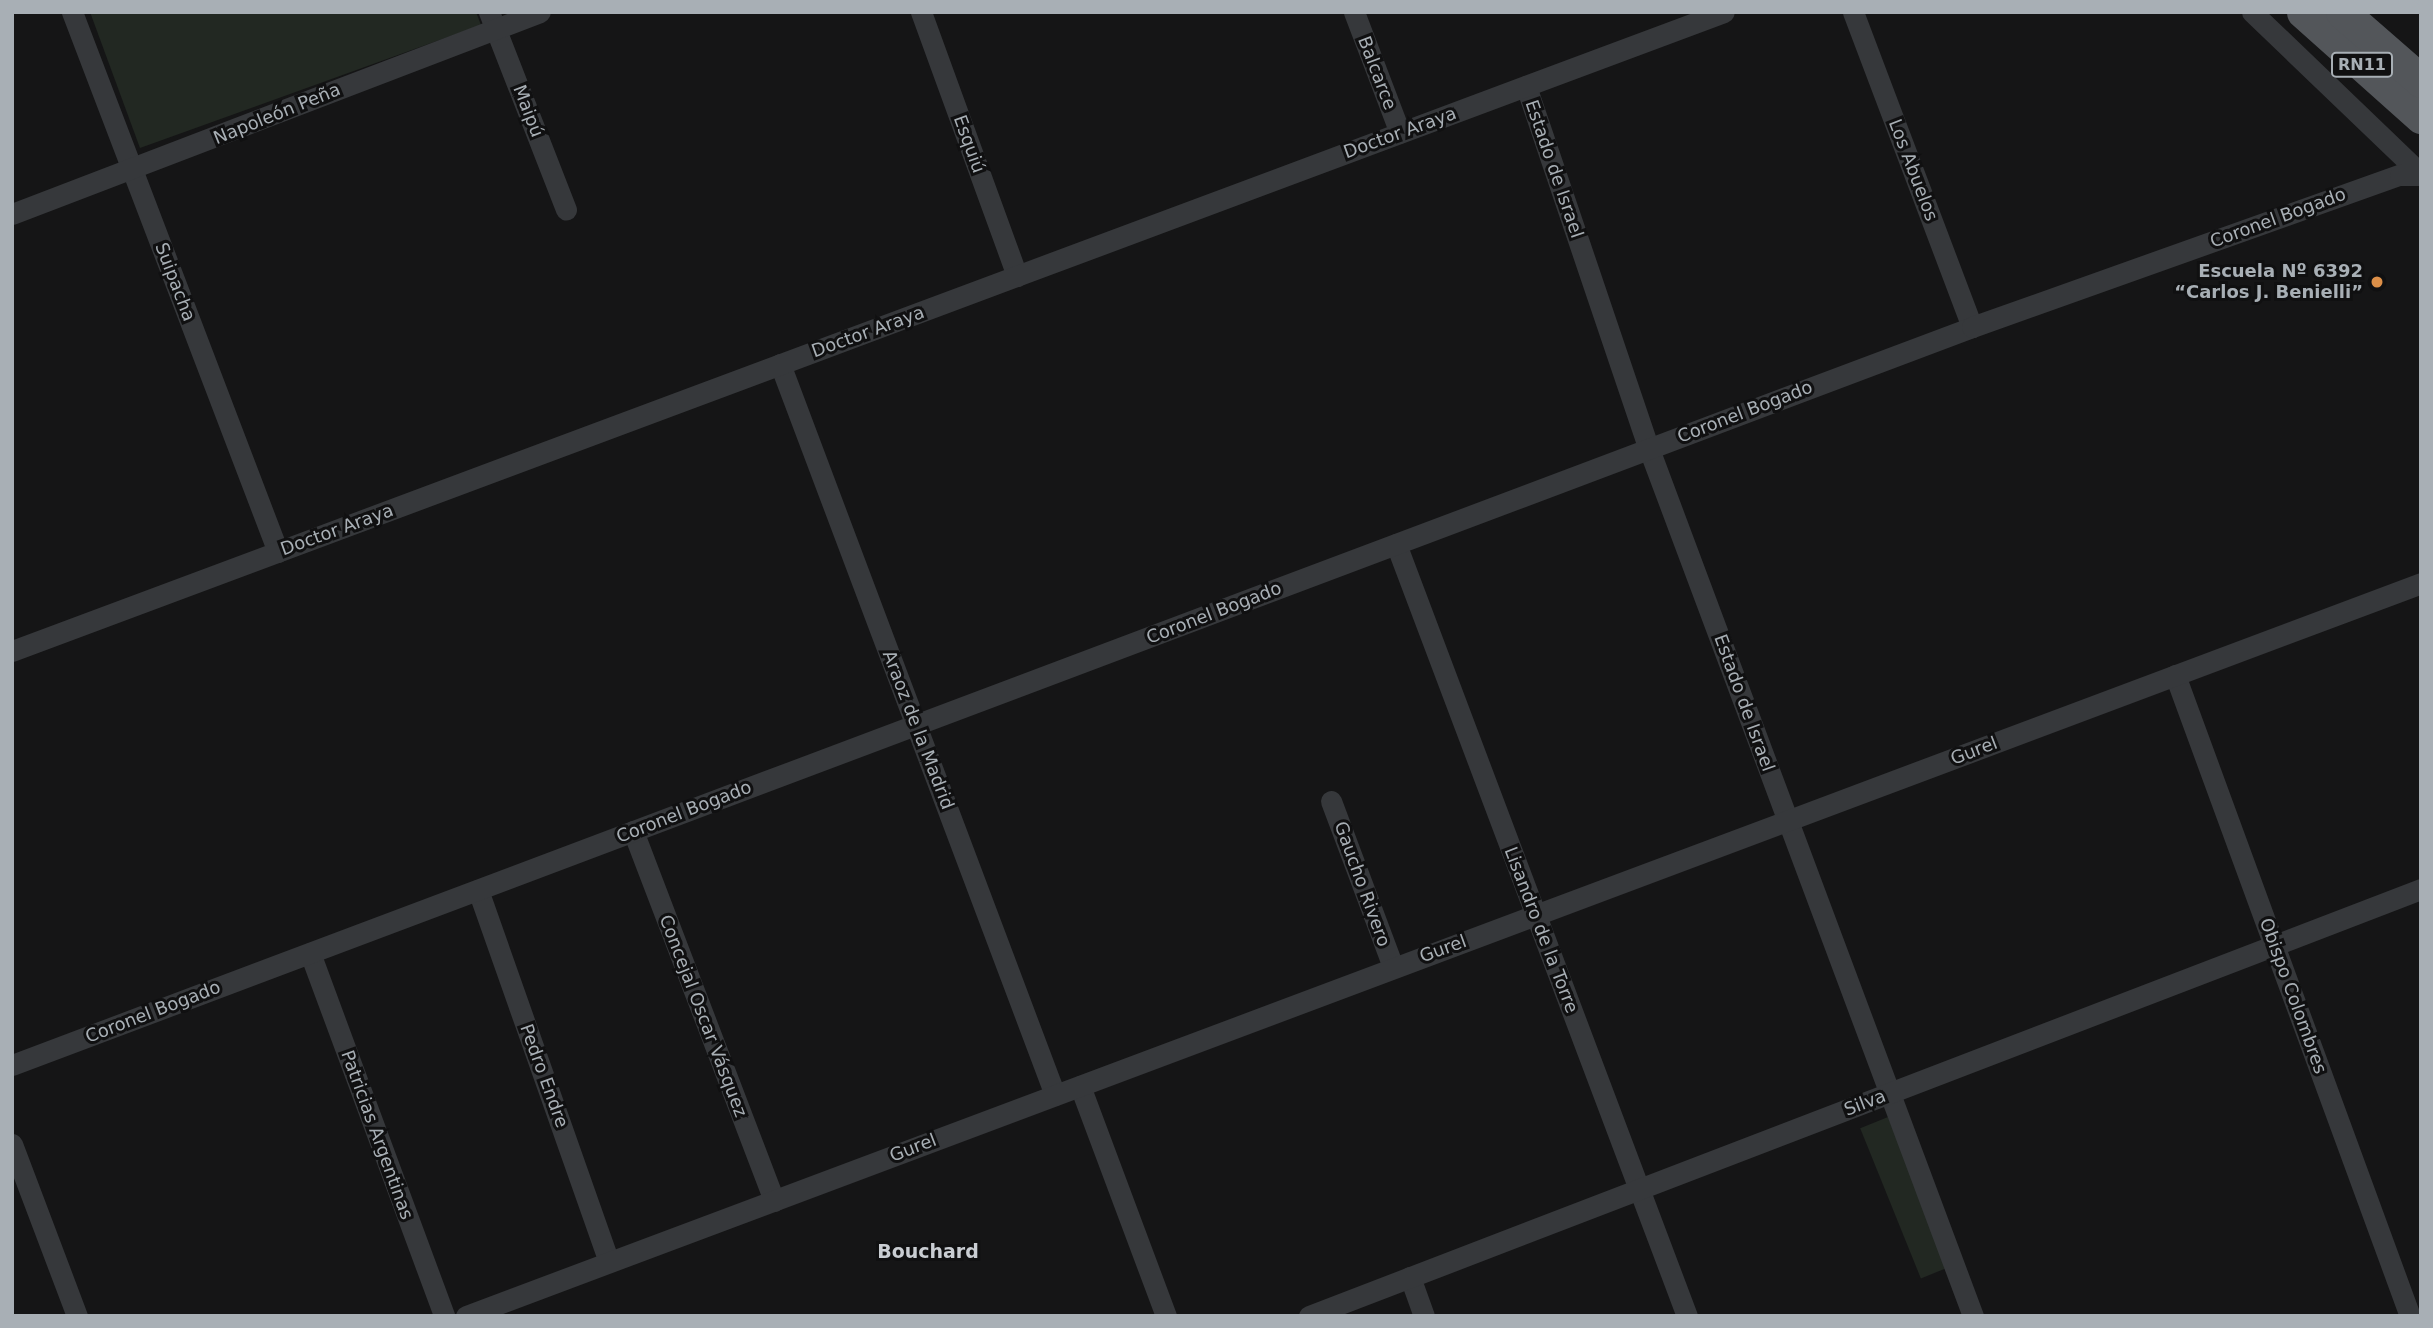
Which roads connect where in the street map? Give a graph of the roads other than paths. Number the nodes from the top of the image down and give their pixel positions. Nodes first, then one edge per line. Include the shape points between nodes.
1 (72, 12) edge
2 (540, 12) edge
3 (921, 12) edge
4 (1354, 12) edge
5 (1724, 12) edge
6 (1853, 12) edge
7 (2252, 12) edge
8 (2303, 12) edge
9 (2342, 12) edge
10 (492, 20) edge
11 (2421, 81) edge
12 (1526, 86) junction
13 (2421, 117) edge
14 (1400, 133) junction
15 (133, 171) junction
16 (2421, 174) edge
17 (566, 209) dead end
18 (12, 215) edge
19 (1017, 276) junction
20 (1972, 327) junction
21 (780, 364) junction
22 (1649, 449) junction
23 (1396, 544) junction
24 (278, 552) junction
25 (2421, 583) edge
26 (12, 651) edge
27 (2175, 675) junction
28 (916, 725) junction
29 (1331, 801) dead end
30 (1788, 821) junction
31 (633, 831) junction
32 (2421, 889) edge
33 (478, 890) junction
34 (1536, 915) junction
35 (2274, 946) junction
36 (310, 953) junction
37 (1393, 967) junction
38 (12, 1065) edge
39 (1080, 1086) junction
40 (1889, 1093) junction
41 (1055, 1095) junction
42 (12, 1144) edge
43 (1639, 1189) junction
44 (774, 1201) junction
45 (609, 1262) junction
46 (1410, 1277) junction
47 (78, 1316) edge
48 (444, 1316) edge
49 (466, 1316) edge
50 (1166, 1316) edge
51 (1308, 1316) edge
52 (1424, 1316) edge
53 (1687, 1316) edge
54 (1973, 1316) edge
55 (2410, 1316) edge

1 - 15 street, Suipacha
2 - 10 street, Napoleón Peña
3 - 19 street, Esquiú
4 - 14 street, Balcarce
5 - 12 street, Doctor Araya
6 - 20 street, Los Abuelos
7 - 16 street
8 - 13 main road, RN11
9 - 11 main road, RN11
10 - 15 street, Napoleón Peña
10 - 17 street, Maipú
12 - 14 street, Doctor Araya
12 - 22 street, Estado de Israel
14 - 19 street, Doctor Araya
15 - 18 street, Napoleón Peña
15 - 24 street, Suipacha
16 - 20 street, Coronel Bogado via 2400,175
19 - 21 street, Doctor Araya
20 - 22 street, Coronel Bogado
21 - 24 street, Doctor Araya
21 - 28 street, Araoz de la Madrid
22 - 23 street, Coronel Bogado
22 - 30 street, Estado de Israel
23 - 28 street, Coronel Bogado
23 - 34 street, Lisandro de la Torre
24 - 26 street, Doctor Araya
25 - 27 street, Gurel
27 - 30 street, Gurel
27 - 35 street, Obispo Colombres
28 - 31 street, Coronel Bogado
28 - 41 street, Araoz de la Madrid
29 - 37 street, Gaucho Rivero
30 - 34 street, Gurel
30 - 40 street, Estado de Israel
31 - 33 street, Coronel Bogado
31 - 44 street, Concejal Oscar Vásquez
32 - 35 street, Silva
33 - 36 street, Coronel Bogado
33 - 45 street, Pedro Endre
34 - 37 street, Gurel
34 - 43 street, Lisandro de la Torre
35 - 40 street, Silva
35 - 55 street, Obispo Colombres
36 - 38 street, Coronel Bogado
36 - 48 street, Patricias Argentinas
37 - 39 street, Gurel
39 - 41 street, Gurel
39 - 50 street
40 - 43 street, Silva
40 - 54 street, Estado de Israel
41 - 44 street, Gurel
42 - 47 street
43 - 46 street, Silva
43 - 53 street, Lisandro de la Torre
44 - 45 street, Gurel
45 - 49 street, Gurel
46 - 51 street, Silva
46 - 52 street

